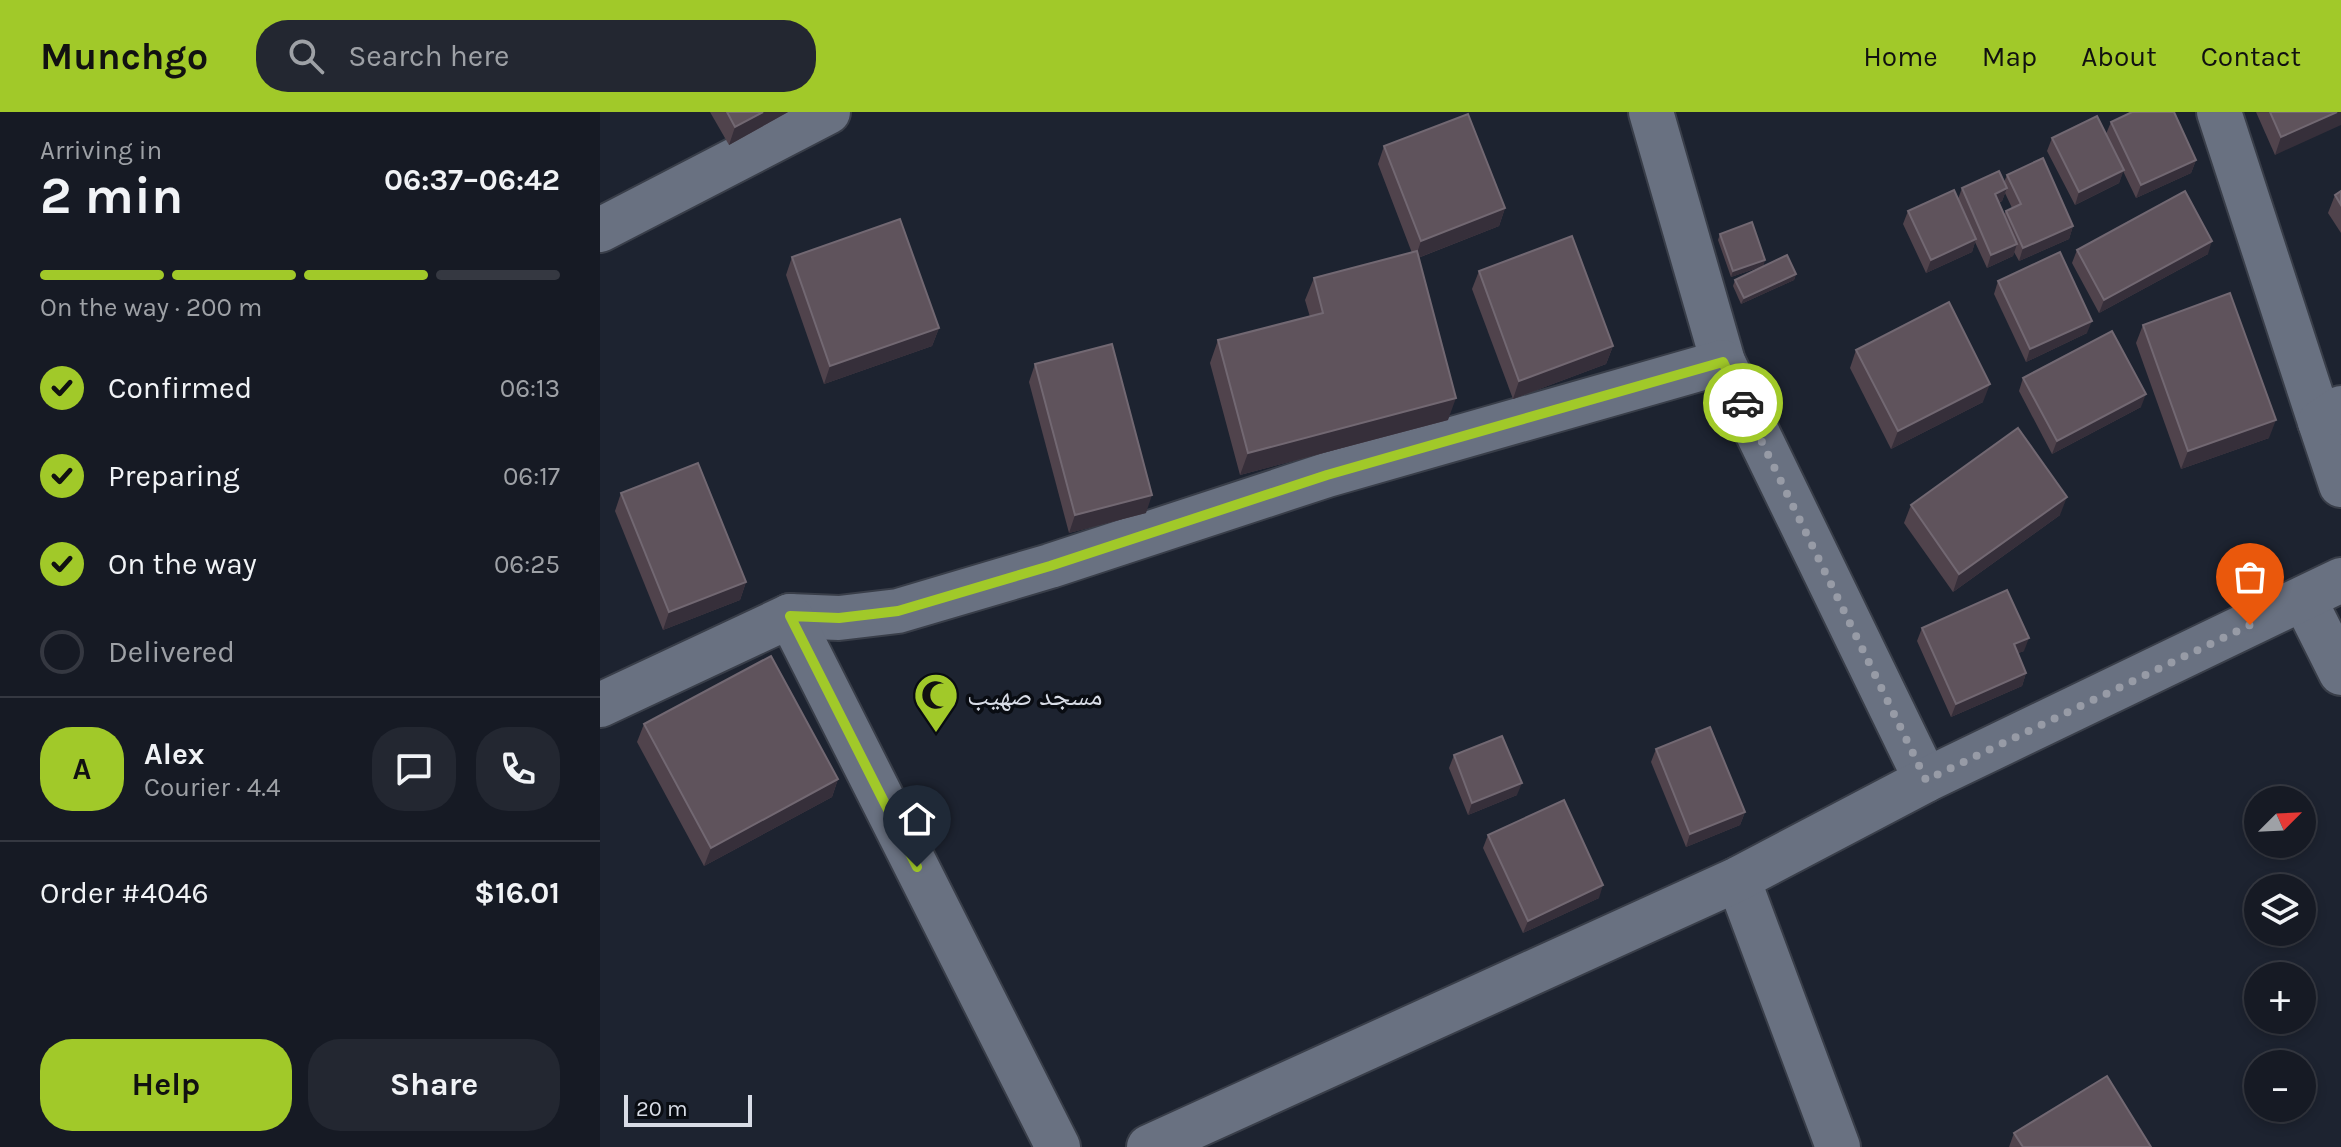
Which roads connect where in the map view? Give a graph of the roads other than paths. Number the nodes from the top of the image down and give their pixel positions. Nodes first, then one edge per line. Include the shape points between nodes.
1 (828, 112) edge
2 (1651, 112) edge
3 (2219, 112) edge
4 (600, 230) edge
5 (1723, 362) junction
6 (2330, 415) edge
7 (2341, 485) edge
8 (2322, 589) edge
9 (790, 616) junction
10 (2341, 673) edge
11 (600, 705) edge
12 (1926, 780) junction
13 (1738, 879) junction
14 (1058, 1147) edge
15 (1149, 1147) edge
16 (1838, 1147) edge

1 - 4 street
2 - 5 street
3 - 6 street
5 - 9 street via 1327,475 898,611 839,618
5 - 12 street
6 - 7 street
8 - 10 street
8 - 12 street
9 - 11 street
9 - 14 street
12 - 13 street
13 - 15 street
13 - 16 street

